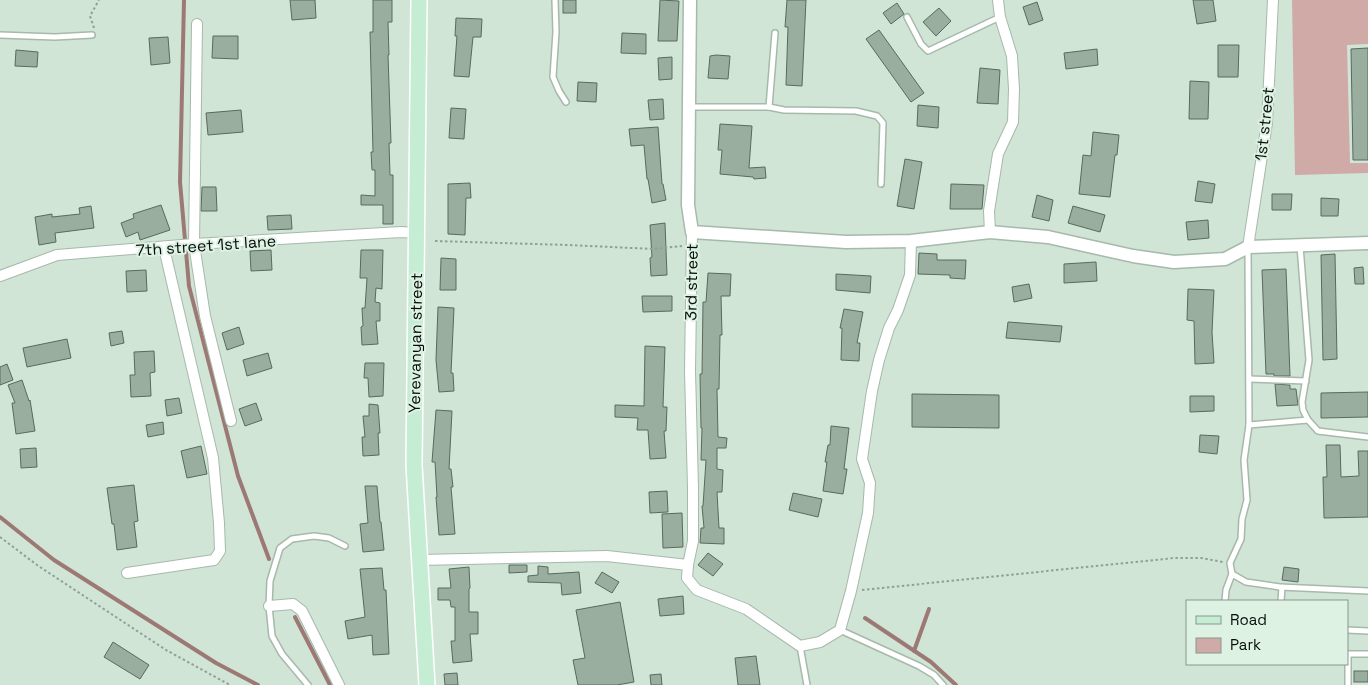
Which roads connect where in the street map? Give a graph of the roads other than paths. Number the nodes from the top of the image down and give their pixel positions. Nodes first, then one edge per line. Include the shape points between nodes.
1 (418, 0) edge
2 (555, 0) edge
3 (690, 0) edge
4 (998, 0) edge
5 (1273, 0) edge
6 (907, 17) dead end
7 (1000, 17) junction
8 (197, 24) dead end
9 (775, 33) dead end
10 (0, 35) edge
11 (92, 35) road end
12 (566, 102) dead end
13 (689, 107) junction
14 (769, 107) junction
15 (881, 184) dead end
16 (990, 232) junction
17 (416, 233) junction
18 (692, 239) junction
19 (911, 241) junction
20 (1368, 243) edge
21 (188, 245) junction
22 (1300, 245) junction
23 (1248, 247) junction
24 (164, 248) junction
25 (0, 276) edge
26 (1249, 378) junction
27 (1306, 380) junction
28 (1308, 420) junction
29 (231, 421) dead end
30 (1250, 425) junction
31 (1368, 437) edge
32 (345, 546) dead end
33 (419, 560) junction
34 (688, 564) junction
35 (127, 573) dead end
36 (1232, 574) junction
37 (1282, 587) junction
38 (1368, 591) edge
39 (1225, 600) edge
40 (1281, 600) edge
41 (269, 606) junction
42 (840, 630) junction
43 (1348, 630) edge
44 (1368, 631) edge
45 (800, 646) junction
46 (1348, 654) edge
47 (1368, 654) edge
48 (1347, 665) edge
49 (308, 685) edge
50 (340, 685) edge
51 (426, 685) edge
52 (807, 685) edge
53 (943, 685) edge
54 (1348, 685) edge

1 - 17 main road, Yerevanyan street
2 - 12 lane via 553,77
3 - 13 street, 3rd street
4 - 7 street
5 - 23 street, 1st street via 1267,123
6 - 7 lane via 928,51
7 - 16 street via 1012,56 1013,122 998,154 989,211
8 - 21 street
9 - 14 lane
10 - 11 lane via 55,38
13 - 14 lane
13 - 18 street, 3rd street via 688,204
14 - 15 lane via 877,116 883,122
16 - 19 street
16 - 23 street via 1048,237 1174,262 1225,259
17 - 21 street, 7th street 1st lane
17 - 33 main road, Yerevanyan street via 414,465
18 - 19 street
18 - 34 street, 3rd street via 693,542
19 - 42 street via 910,275 889,328 872,391 862,459 870,483 868,513
20 - 22 street
21 - 24 street, 7th street 1st lane
21 - 29 street
22 - 23 street
22 - 27 lane via 1309,360
23 - 26 lane
24 - 25 street, 7th street 1st lane via 57,255
24 - 35 street via 213,458 220,551 214,560
26 - 27 lane
26 - 30 lane
27 - 28 lane via 1302,402
28 - 30 lane
28 - 31 lane via 1318,431
30 - 36 lane via 1244,460 1247,500 1241,539 1230,563
32 - 41 lane via 329,538 314,536 292,539 280,548 270,580
33 - 34 street via 607,556
33 - 51 main road, Yerevanyan street
34 - 45 street via 687,578 697,590 746,609
36 - 37 lane via 1246,582
36 - 39 lane
37 - 38 lane
37 - 40 lane
41 - 49 lane via 272,636 282,654
41 - 50 street via 293,604 302,611
42 - 45 street via 820,642
42 - 53 lane via 919,666
43 - 44 lane
45 - 52 lane
46 - 47 lane
48 - 54 lane

